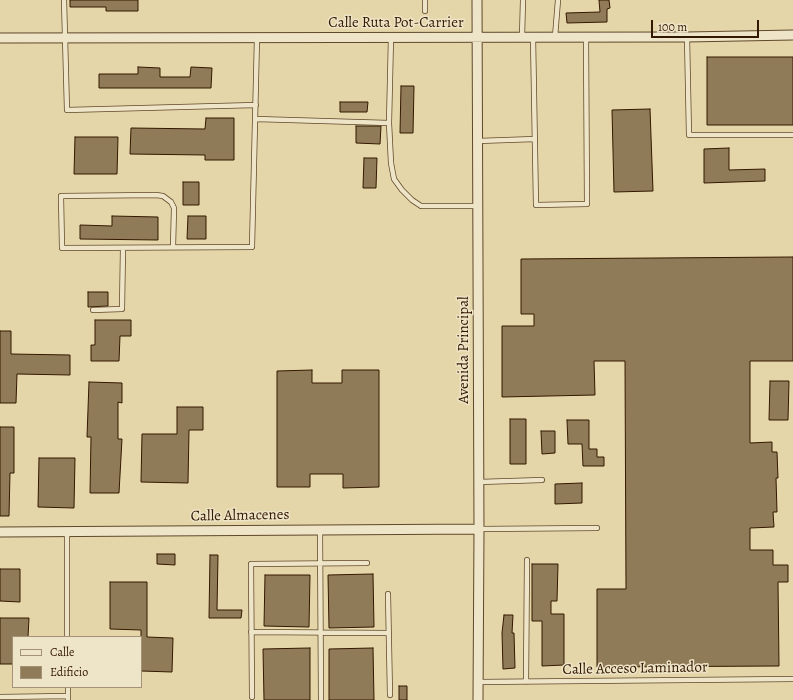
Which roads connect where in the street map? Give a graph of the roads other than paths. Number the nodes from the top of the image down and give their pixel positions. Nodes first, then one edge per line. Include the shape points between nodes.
1 (64, 0) edge
2 (425, 0) edge
3 (523, 0) edge
4 (558, 0) edge
5 (478, 1) edge
6 (425, 11) dead end
7 (793, 35) edge
8 (522, 36) junction
9 (391, 37) junction
10 (477, 37) junction
11 (533, 37) junction
12 (555, 37) junction
13 (586, 37) junction
14 (687, 37) junction
15 (0, 38) edge
16 (65, 38) junction
17 (257, 38) junction
18 (256, 105) junction
19 (256, 119) junction
20 (389, 123) junction
21 (793, 135) edge
22 (535, 139) junction
23 (478, 141) junction
24 (478, 206) junction
25 (123, 248) junction
26 (173, 248) junction
27 (93, 310) dead end
28 (542, 480) dead end
29 (479, 482) junction
30 (597, 528) dead end
31 (479, 529) junction
32 (320, 530) junction
33 (0, 532) edge
34 (67, 532) junction
35 (527, 560) dead end
36 (320, 563) junction
37 (367, 563) dead end
38 (388, 594) dead end
39 (251, 632) junction
40 (320, 632) junction
41 (388, 633) junction
42 (68, 636) edge
43 (793, 679) edge
44 (478, 682) junction
45 (526, 682) junction
46 (390, 695) dead end
47 (0, 697) edge
48 (252, 697) dead end
49 (68, 698) edge
50 (321, 699) edge
51 (478, 700) edge

1 - 16 lane
2 - 6 lane
3 - 8 lane
4 - 12 lane
5 - 10 street, Avenida Principal
7 - 14 street, Calle Ruta Pot-Carrier
8 - 10 street, Calle Ruta Pot-Carrier
8 - 11 street, Calle Ruta Pot-Carrier
9 - 10 street, Calle Ruta Pot-Carrier
9 - 17 street, Calle Ruta Pot-Carrier
9 - 20 lane
10 - 23 street, Avenida Principal
11 - 12 street, Calle Ruta Pot-Carrier
11 - 22 lane
12 - 13 street, Calle Ruta Pot-Carrier
13 - 14 street, Calle Ruta Pot-Carrier
13 - 22 lane via 587,204 536,205
14 - 21 lane via 689,136
15 - 16 street, Calle Ruta Pot-Carrier
16 - 17 street, Calle Ruta Pot-Carrier
16 - 18 lane via 67,110
17 - 18 lane
18 - 19 lane
19 - 20 lane
19 - 26 lane via 252,247
20 - 24 lane via 394,179 412,200 421,206
22 - 23 lane
23 - 24 street, Avenida Principal
24 - 29 street, Avenida Principal
25 - 26 lane
25 - 26 lane via 62,248 61,196 163,196 174,208
25 - 27 lane via 122,309
28 - 29 lane
29 - 31 street, Avenida Principal
30 - 31 lane
31 - 32 street, Calle Almacenes
31 - 44 street, Avenida Principal
32 - 34 street, Calle Almacenes
32 - 36 lane
33 - 34 street, Calle Almacenes
34 - 42 lane
35 - 45 lane
36 - 37 lane
36 - 39 lane via 251,564
36 - 40 lane
38 - 41 lane
39 - 40 lane
39 - 48 lane
40 - 41 lane
40 - 50 lane
41 - 46 lane
43 - 45 lane, Calle Acceso Laminador
44 - 45 lane, Calle Acceso Laminador
44 - 51 street, Avenida Principal
47 - 49 lane

